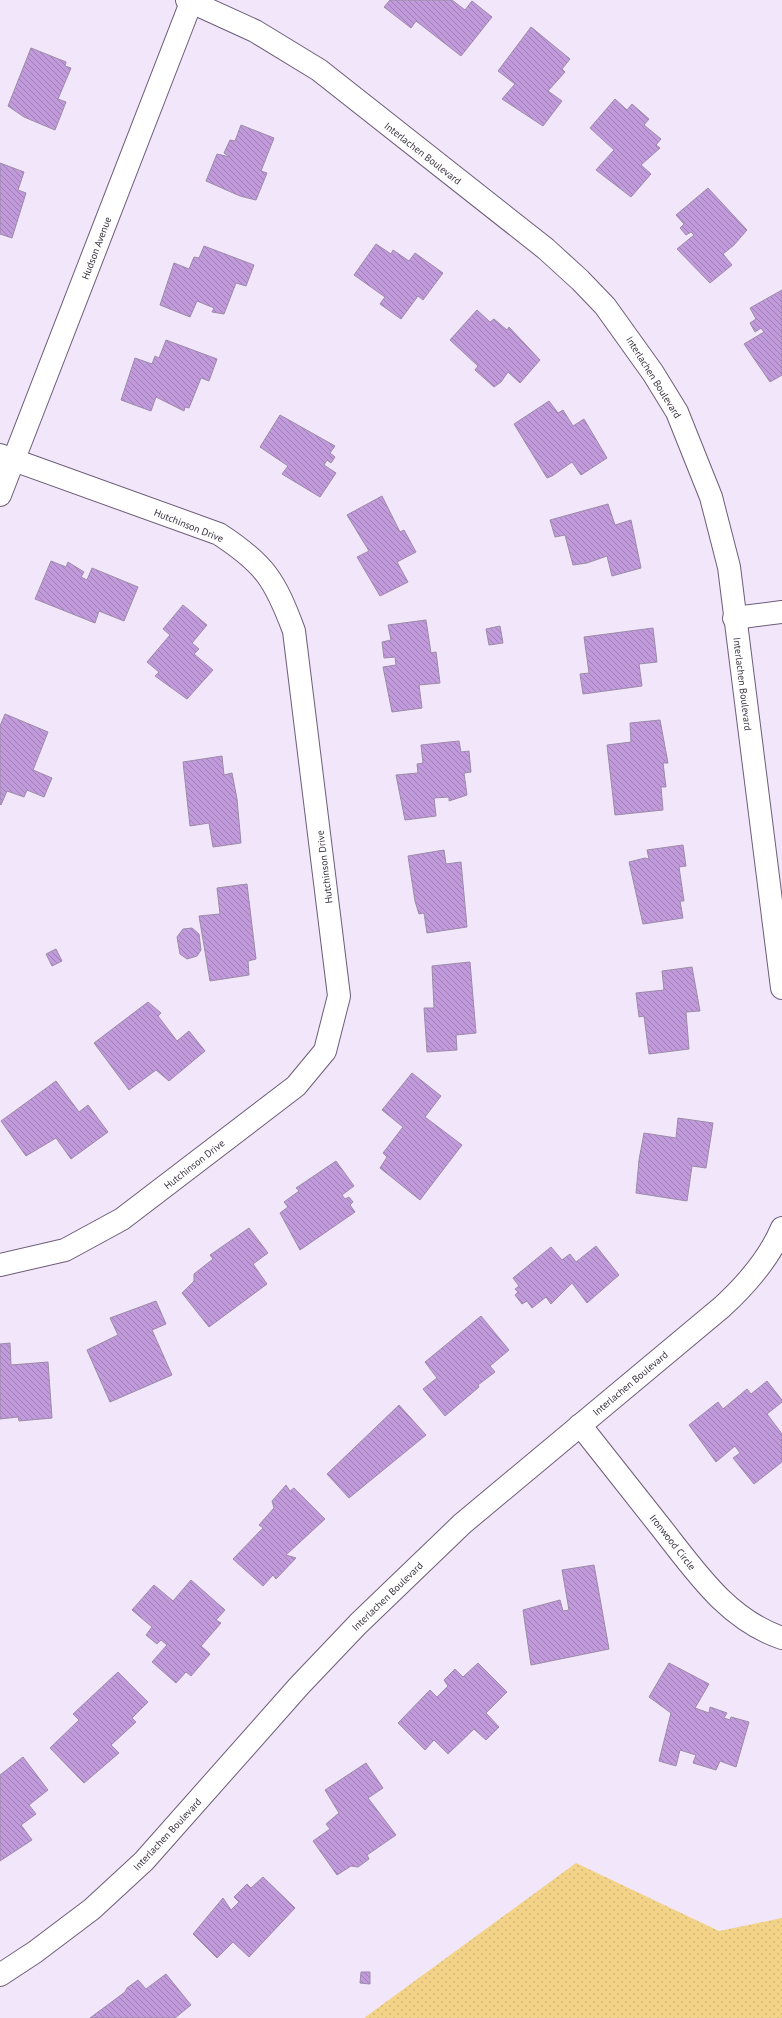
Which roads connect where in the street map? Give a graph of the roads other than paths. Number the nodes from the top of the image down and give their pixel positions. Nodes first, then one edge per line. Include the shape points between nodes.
1 (191, 0) edge
2 (7, 457) edge
3 (0, 495) edge
4 (782, 612) edge
5 (734, 618) junction
6 (782, 988) edge
7 (782, 1228) edge
8 (0, 1265) edge
9 (580, 1425) junction
10 (782, 1638) edge
11 (0, 1975) edge

1 - 2 street, Hudson Avenue
1 - 5 street, Interlachen Boulevard via 255,31 319,70 546,249 605,306 628,335 673,405 692,447 721,532 729,567
2 - 3 street, Hudson Avenue
2 - 8 street, Hutchinson Drive via 219,534 246,551 268,574 283,602 294,631 339,996 325,1051 296,1086 122,1219 65,1250
4 - 5 street
5 - 6 street, Interlachen Boulevard
7 - 9 street, Interlachen Boulevard via 763,1262 745,1286
9 - 10 street, Ironwood Circle via 712,1592 748,1622
9 - 11 street, Interlachen Boulevard via 462,1524 358,1624 127,1877 92,1909

